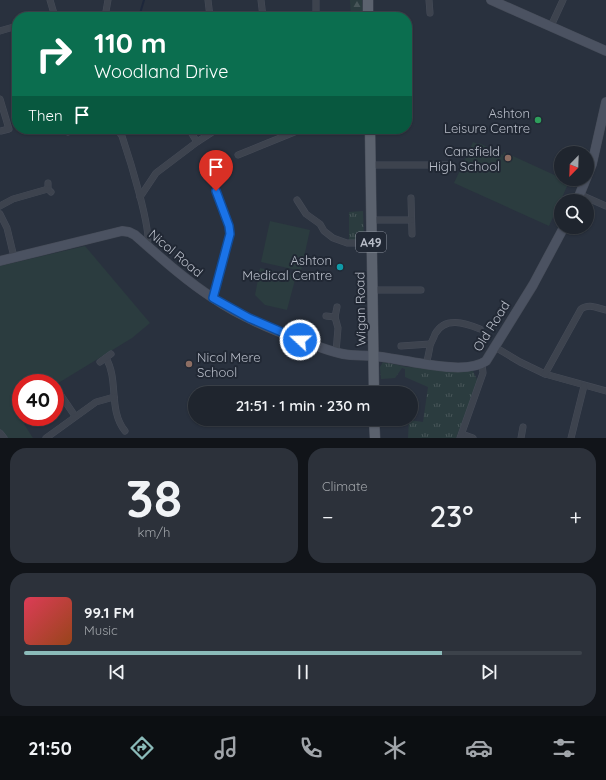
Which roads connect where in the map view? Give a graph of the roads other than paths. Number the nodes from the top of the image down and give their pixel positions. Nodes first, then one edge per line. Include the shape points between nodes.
1 (50, 0) edge
2 (108, 0) edge
3 (208, 0) edge
4 (261, 0) edge
5 (316, 0) edge
6 (368, 0) edge
7 (429, 0) edge
8 (491, 0) edge
9 (563, 0) edge
10 (54, 12) edge
11 (106, 12) edge
12 (209, 12) edge
13 (262, 12) edge
14 (316, 12) edge
15 (368, 12) edge
16 (430, 13) dead end
17 (551, 26) junction
18 (12, 27) edge
19 (0, 31) edge
20 (606, 51) edge
21 (0, 99) edge
22 (606, 102) edge
23 (1, 131) dead end
24 (121, 134) edge
25 (192, 134) edge
26 (209, 134) edge
27 (290, 134) edge
28 (370, 134) edge
29 (197, 142) junction
30 (238, 155) dead end
31 (371, 164) junction
32 (450, 165) dead end
33 (211, 171) dead end
34 (49, 188) dead end
35 (581, 194) edge
36 (140, 197) junction
37 (411, 198) dead end
38 (297, 200) dead end
39 (594, 202) edge
40 (0, 206) edge
41 (606, 206) edge
42 (0, 214) edge
43 (371, 220) junction
44 (411, 220) junction
45 (412, 234) dead end
46 (560, 234) edge
47 (372, 243) junction
48 (147, 246) junction
49 (14, 257) junction
50 (0, 261) edge
51 (372, 290) junction
52 (421, 290) dead end
53 (213, 298) junction
54 (337, 308) dead end
55 (606, 310) edge
56 (326, 316) dead end
57 (336, 317) junction
58 (480, 330) dead end
59 (430, 344) junction
60 (401, 346) dead end
61 (495, 347) junction
62 (336, 352) junction
63 (373, 356) junction
64 (106, 358) dead end
65 (426, 364) junction
66 (482, 364) junction
67 (545, 374) junction
68 (374, 386) edge
69 (584, 386) junction
70 (606, 391) edge
71 (114, 397) junction
72 (64, 399) edge
73 (75, 416) junction
74 (374, 426) edge
75 (523, 427) dead end
76 (125, 431) dead end
77 (0, 433) edge
78 (461, 436) edge
79 (4, 438) edge
80 (46, 438) edge
81 (375, 438) edge
82 (473, 438) edge
83 (521, 438) edge
84 (570, 438) edge

1 - 10 street
2 - 11 street
3 - 12 street
4 - 13 street
5 - 14 street
6 - 15 main road
7 - 16 street
8 - 17 street
9 - 17 street
17 - 20 street
18 - 19 street
21 - 23 street via 9,129
22 - 35 street via 592,164
24 - 36 street
25 - 29 street
26 - 29 street
27 - 30 street
28 - 31 main road, Wigan Road / A49
29 - 36 street via 156,173
31 - 32 street
31 - 43 main road, Wigan Road / A49
33 - 53 street via 216,173 216,191 230,234
34 - 40 street via 13,199
36 - 48 street via 149,238
37 - 44 street
38 - 47 street via 306,214 333,238 348,243
39 - 41 street
42 - 49 street via 7,228
43 - 44 street
43 - 47 main road, Wigan Road / A49
44 - 45 street
46 - 61 street, Old Road
47 - 51 main road, Wigan Road / A49
48 - 49 street, Nicol Road via 135,235 122,231
48 - 53 street, Nicol Road
49 - 50 street, Nicol Road
51 - 52 street
51 - 63 main road, Wigan Road / A49
53 - 62 street, Nicol Road via 286,335
54 - 57 street
55 - 67 street via 590,306 581,309
56 - 57 street
57 - 62 street
58 - 59 street via 464,323 452,322 442,325
59 - 60 street
59 - 65 street
61 - 66 street, Old Road
61 - 67 street
62 - 63 street, Nicol Road
63 - 65 street, Old Road
63 - 68 main road, Wigan Road / A49
64 - 71 street via 111,369
65 - 66 street, Old Road via 460,367
66 - 78 street via 483,373
67 - 69 street
69 - 70 street
69 - 84 street
71 - 73 street via 96,402
71 - 76 street via 118,421
72 - 73 street
73 - 80 street
74 - 81 main road
75 - 83 street
77 - 79 street
78 - 82 street

